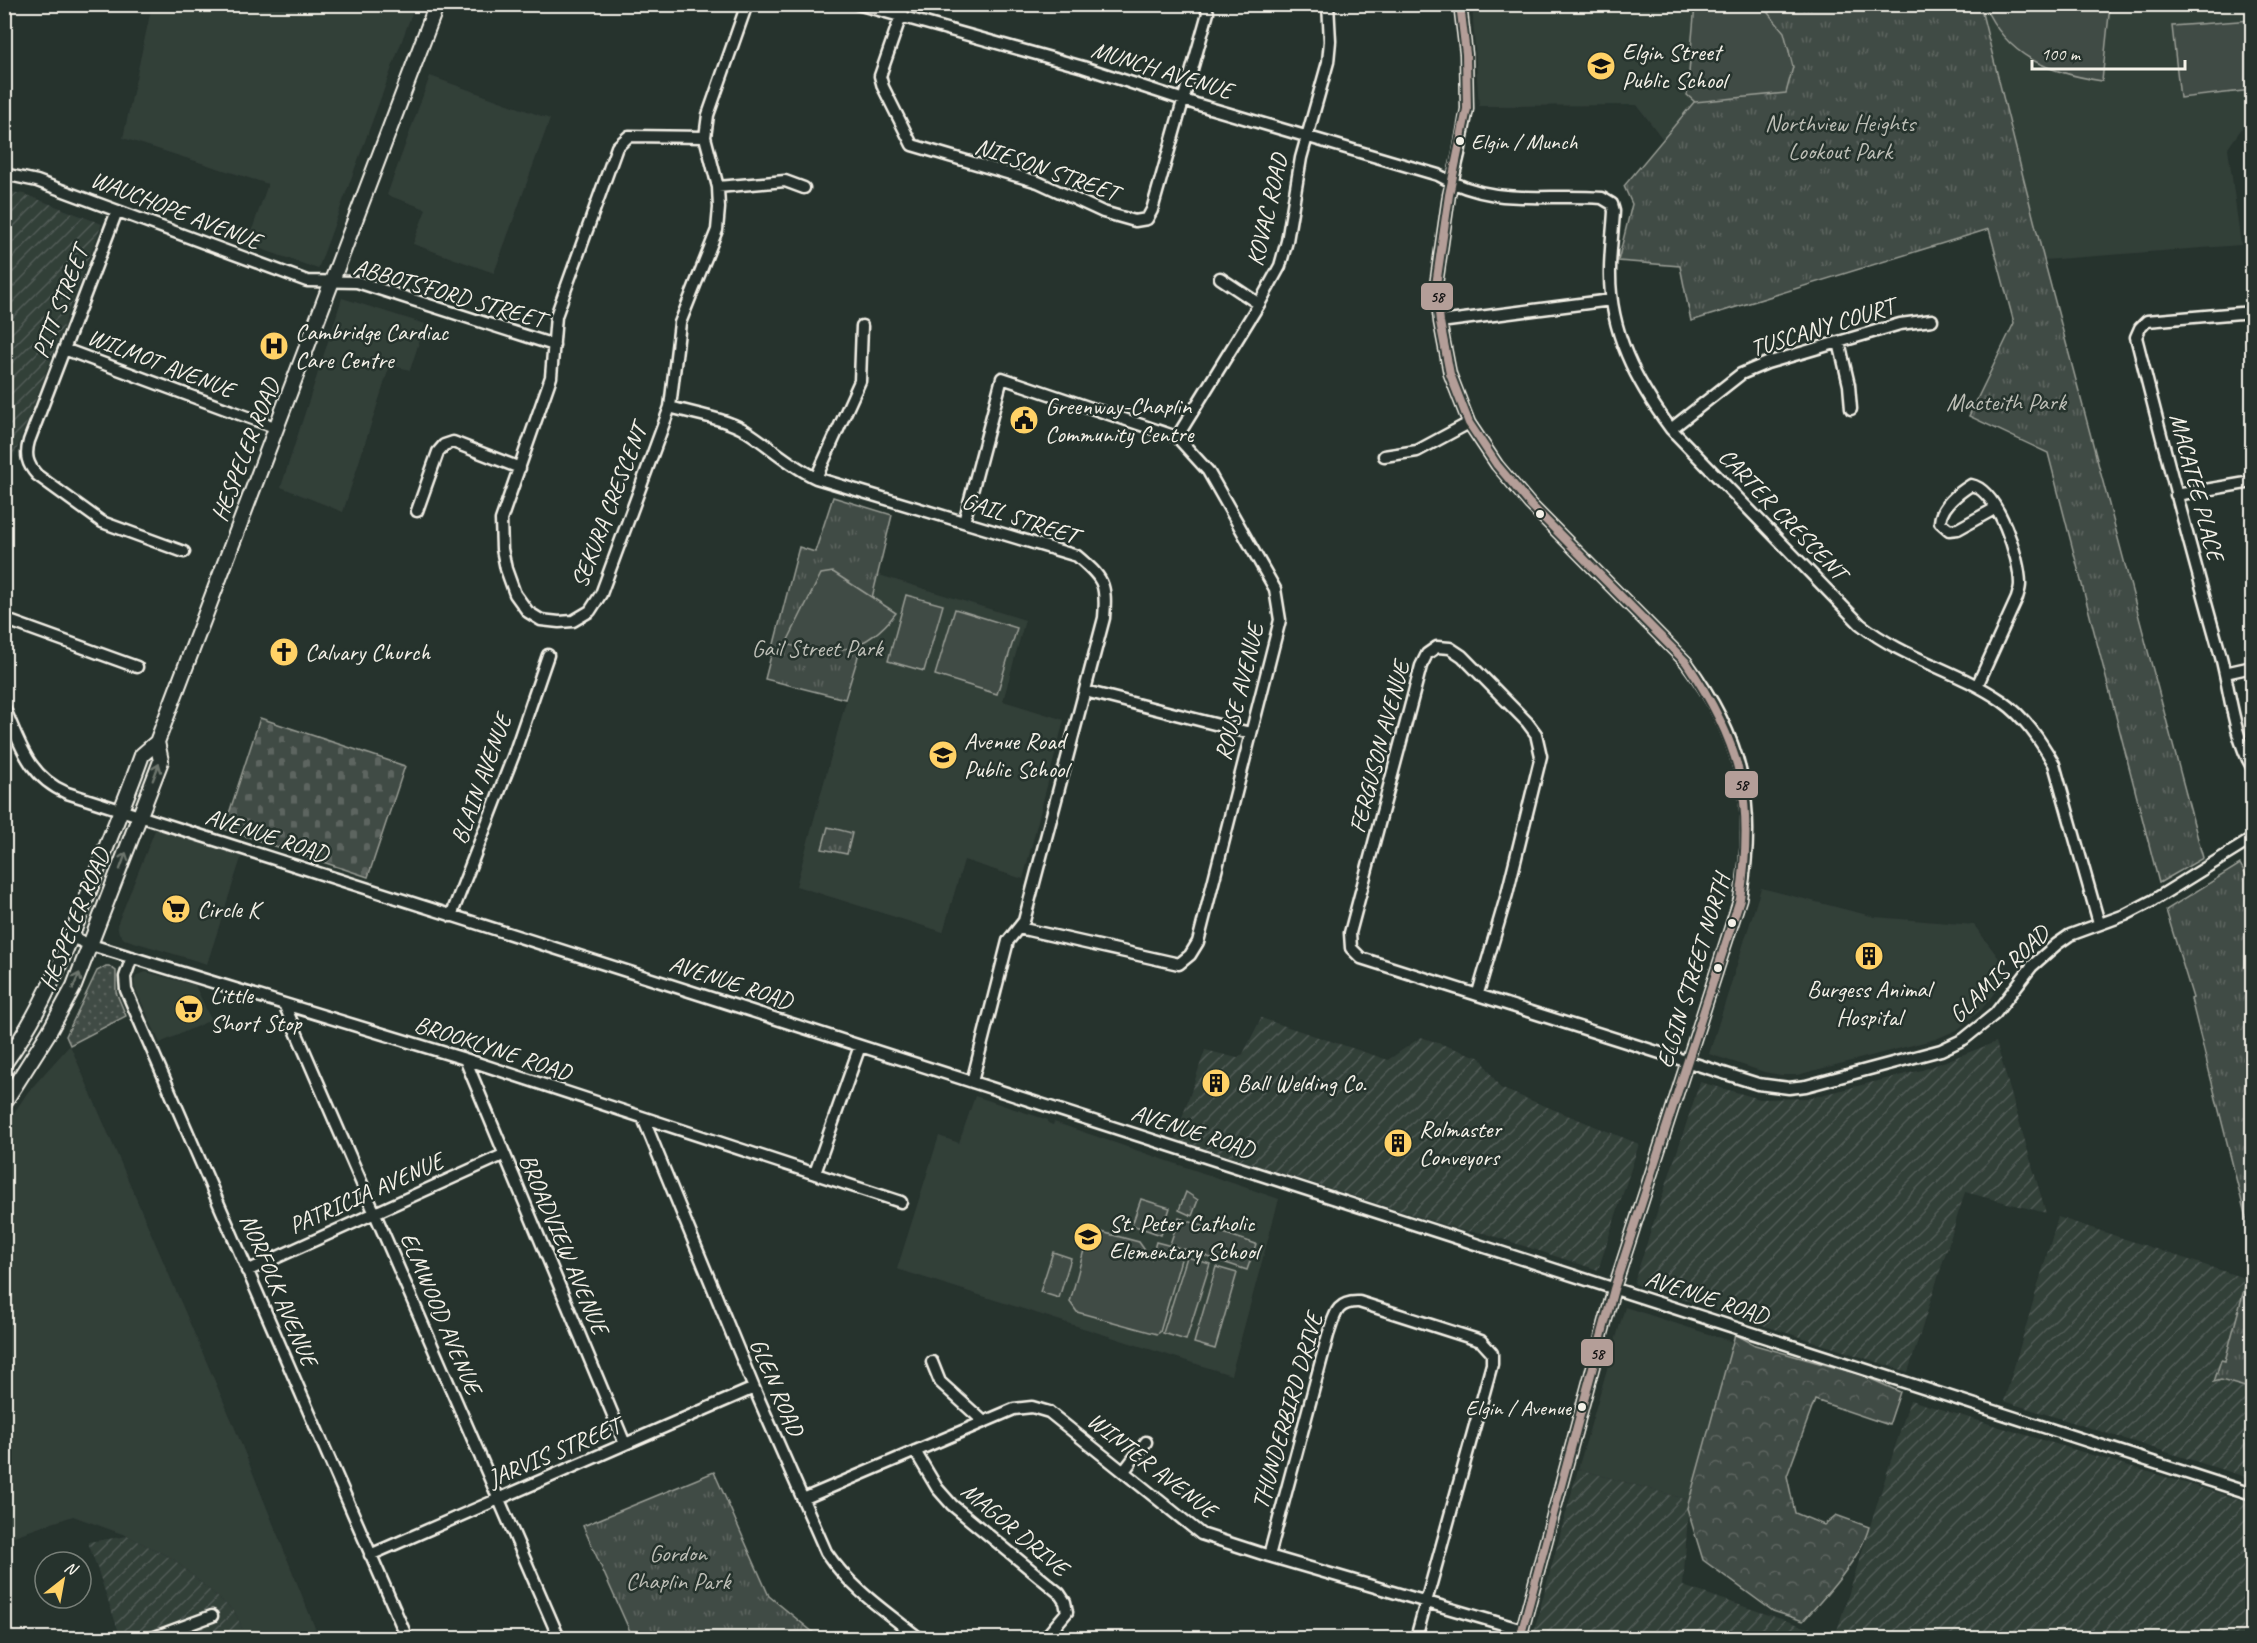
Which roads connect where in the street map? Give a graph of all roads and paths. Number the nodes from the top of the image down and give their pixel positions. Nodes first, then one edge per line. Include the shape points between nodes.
1 (437, 4) edge
2 (747, 4) edge
3 (857, 4) edge
4 (905, 4) edge
5 (1206, 4) edge
6 (1328, 4) edge
7 (1460, 4) edge
8 (901, 17) junction
9 (1183, 100) junction
10 (1307, 136) junction
11 (705, 137) junction
12 (4, 174) edge
13 (1452, 183) junction
14 (718, 187) junction
15 (804, 188) dead end
16 (117, 211) junction
17 (1220, 278) dead end
18 (333, 282) junction
19 (1611, 300) junction
20 (1259, 304) junction
21 (2253, 312) edge
22 (1932, 320) dead end
23 (1440, 322) junction
24 (862, 326) dead end
25 (1839, 342) junction
26 (554, 345) junction
27 (64, 349) junction
28 (670, 407) junction
29 (1851, 409) dead end
30 (1470, 423) junction
31 (278, 428) junction
32 (1671, 429) junction
33 (1177, 437) junction
34 (1384, 456) dead end
35 (520, 468) junction
36 (816, 478) junction
37 (2253, 482) edge
38 (2176, 495) junction
39 (1996, 508) junction
40 (417, 510) dead end
41 (964, 522) junction
42 (184, 552) dead end
43 (4, 619) edge
44 (548, 655) dead end
45 (137, 667) dead end
46 (2253, 667) edge
47 (2225, 673) junction
48 (1977, 686) junction
49 (1085, 691) junction
50 (4, 707) edge
51 (1250, 733) junction
52 (157, 742) junction
53 (2253, 767) edge
54 (121, 809) junction
55 (140, 816) junction
56 (2253, 839) edge
57 (452, 916) junction
58 (2099, 923) junction
59 (1019, 928) junction
60 (72, 937) junction
61 (91, 945) junction
62 (132, 957) junction
63 (1478, 993) junction
64 (284, 1004) junction
65 (860, 1046) junction
66 (465, 1059) junction
67 (1688, 1062) junction
68 (4, 1064) edge
69 (972, 1082) junction
70 (4, 1103) edge
71 (643, 1118) junction
72 (503, 1155) junction
73 (814, 1173) junction
74 (901, 1202) dead end
75 (375, 1212) junction
76 (247, 1271) junction
77 (1614, 1289) junction
78 (932, 1362) dead end
79 (754, 1388) junction
80 (984, 1422) junction
81 (1146, 1442) dead end
82 (625, 1444) junction
83 (915, 1451) junction
84 (1124, 1471) junction
85 (2253, 1494) edge
86 (499, 1498) junction
87 (803, 1499) junction
88 (370, 1555) junction
89 (1269, 1556) junction
90 (1425, 1603) junction
91 (212, 1616) dead end
92 (1521, 1634) edge
93 (152, 1638) edge
94 (407, 1638) edge
95 (559, 1638) edge
96 (919, 1638) edge
97 (1045, 1638) edge
98 (1416, 1638) edge

1 - 18 main road, HESPELER ROAD
2 - 11 street, SEKURA CRESCENT via 719,79
3 - 8 street, MUNCH AVENUE
4 - 8 street
5 - 9 street via 1208,14
6 - 10 street, KOVAC ROAD via 1328,62
7 - 13 street, ELGIN STREET NORTH via 1467,96
8 - 9 street, MUNCH AVENUE
8 - 9 street, NIESON STREET via 880,76 912,145 1038,182 1103,212 1135,221 1147,219
9 - 10 street, MUNCH AVENUE
10 - 13 street, MUNCH AVENUE via 1438,175
10 - 20 street, KOVAC ROAD via 1287,242 1280,266
11 - 14 street, SEKURA CRESCENT
11 - 26 street, SEKURA CRESCENT via 629,136 617,147 556,316
12 - 16 street, WAUCHOPE AVENUE via 37,181
13 - 19 street, CARTER CRESCENT via 1504,197 1589,196 1612,204
13 - 23 street, ELGIN STREET NORTH via 1436,285
14 - 15 street via 785,181
14 - 28 street, SEKURA CRESCENT via 717,230 680,323
16 - 18 street, WAUCHOPE AVENUE via 307,281
16 - 27 street, PITT STREET
17 - 20 street
18 - 26 street, ABBOTSFORD STREET via 357,282
18 - 31 main road, HESPELER ROAD
19 - 23 street
19 - 32 street, CARTER CRESCENT via 1634,375
20 - 33 street, KOVAC ROAD
21 - 38 street, MACATEE PLACE via 2147,321 2140,328 2136,338
22 - 25 street, TUSCANY COURT via 1900,324
23 - 30 street, ELGIN STREET NORTH via 1450,374
24 - 36 street via 860,381
25 - 29 street
25 - 32 street, TUSCANY COURT via 1741,374
26 - 35 street, SEKURA CRESCENT via 551,377
27 - 31 street, WILMOT AVENUE
27 - 42 street, PITT STREET via 26,450 30,467 102,522
28 - 35 street, SEKURA CRESCENT via 601,594 590,611 573,621 542,620 528,612 509,577 502,549 501,520
28 - 36 street, GAIL STREET via 732,424
30 - 34 street via 1417,451
30 - 67 street, ELGIN STREET NORTH via 1497,465 1530,504 1686,662 1716,706 1737,754 1746,795 1745,873
31 - 52 main road, HESPELER ROAD
32 - 48 street, CARTER CRESCENT via 1860,624 1895,649
33 - 41 street, ROUSE AVENUE via 1002,378
33 - 51 street, ROUSE AVENUE via 1208,471 1275,589 1280,620
35 - 40 street via 453,442 444,445
36 - 41 street, GAIL STREET
37 - 38 street
38 - 47 street, MACATEE PLACE
39 - 39 street via 1958,529 1949,530 1940,522 1942,509 1971,485 1983,490
39 - 48 street via 2020,586
41 - 49 street, GAIL STREET via 1077,556 1099,574 1106,594 1104,618
43 - 45 street
44 - 57 street, BLAIN AVENUE
46 - 47 street
47 - 53 street, MACATEE PLACE via 2242,746
48 - 58 street, CARTER CRESCENT via 2027,723 2054,764
49 - 51 street
49 - 59 street, GAIL STREET
50 - 54 street, AVENUE ROAD via 25,756 42,779 68,793
51 - 59 street, ROUSE AVENUE via 1198,942 1190,955 1179,964
52 - 54 main road, HESPELER ROAD via 142,755
55 -> 52 main road, HESPELER ROAD via 161,761
54 - 55 street, AVENUE ROAD
54 - 60 main road, HESPELER ROAD
55 - 57 street, AVENUE ROAD
61 -> 55 main road, HESPELER ROAD
56 - 58 street, GLAMIS ROAD via 2152,901
57 - 65 street, AVENUE ROAD
58 - 67 street, GLAMIS ROAD via 2070,935 2044,954 1995,1014 1964,1040 1941,1050 1789,1088 1768,1086
59 - 69 street, GAIL STREET via 1008,941
60 - 61 street, BROOKLYNE ROAD
60 - 68 main road, HESPELER ROAD via 48,991
61 - 62 street, BROOKLYNE ROAD
70 -> 61 main road, HESPELER ROAD via 59,1015
62 - 64 street, BROOKLYNE ROAD
62 - 76 street, NORFOLK AVENUE via 125,977 126,990
63 - 63 street, FERGUSON AVENUE via 1361,958 1351,948 1350,933 1421,666 1437,646 1450,648 1461,656 1527,722 1536,734 1541,756
63 - 67 street, FERGUSON AVENUE
64 - 66 street, BROOKLYNE ROAD
64 - 75 street, ELMWOOD AVENUE
65 - 69 street, AVENUE ROAD
65 - 73 street
66 - 71 street, BROOKLYNE ROAD
66 - 72 street, BROADVIEW AVENUE
67 - 77 street, ELGIN STREET NORTH
69 - 77 street, AVENUE ROAD
71 - 73 street, BROOKLYNE ROAD
71 - 79 street, GLEN ROAD
72 - 75 street, PATRICIA AVENUE
72 - 82 street, BROADVIEW AVENUE
73 - 74 street, BROOKLYNE ROAD
75 - 76 street, PATRICIA AVENUE
75 - 86 street, ELMWOOD AVENUE
76 - 88 street, NORFOLK AVENUE
77 - 85 street, AVENUE ROAD
77 - 92 street, ELGIN STREET NORTH
78 - 80 street via 940,1382
79 - 82 street, JARVIS STREET
79 - 87 street, GLEN ROAD
80 - 83 street, WINTER AVENUE
80 - 84 street, WINTER AVENUE via 1014,1409 1032,1407 1049,1412
81 - 84 street
82 - 86 street, JARVIS STREET
83 - 87 street, WINTER AVENUE
83 - 97 street, MAGOR DRIVE via 952,1506 1059,1593 1067,1612
84 - 89 street, WINTER AVENUE via 1201,1534
86 - 88 street, JARVIS STREET
86 - 95 street, ELMWOOD AVENUE
87 - 96 street, GLEN ROAD via 837,1569
88 - 94 street, NORFOLK AVENUE
89 - 90 street, WINTER AVENUE
89 - 90 street, THUNDERBIRD DRIVE via 1337,1308 1347,1301 1359,1302 1481,1341 1492,1353
90 - 92 street, WINTER AVENUE
90 - 98 street, THUNDERBIRD DRIVE
91 - 93 street

